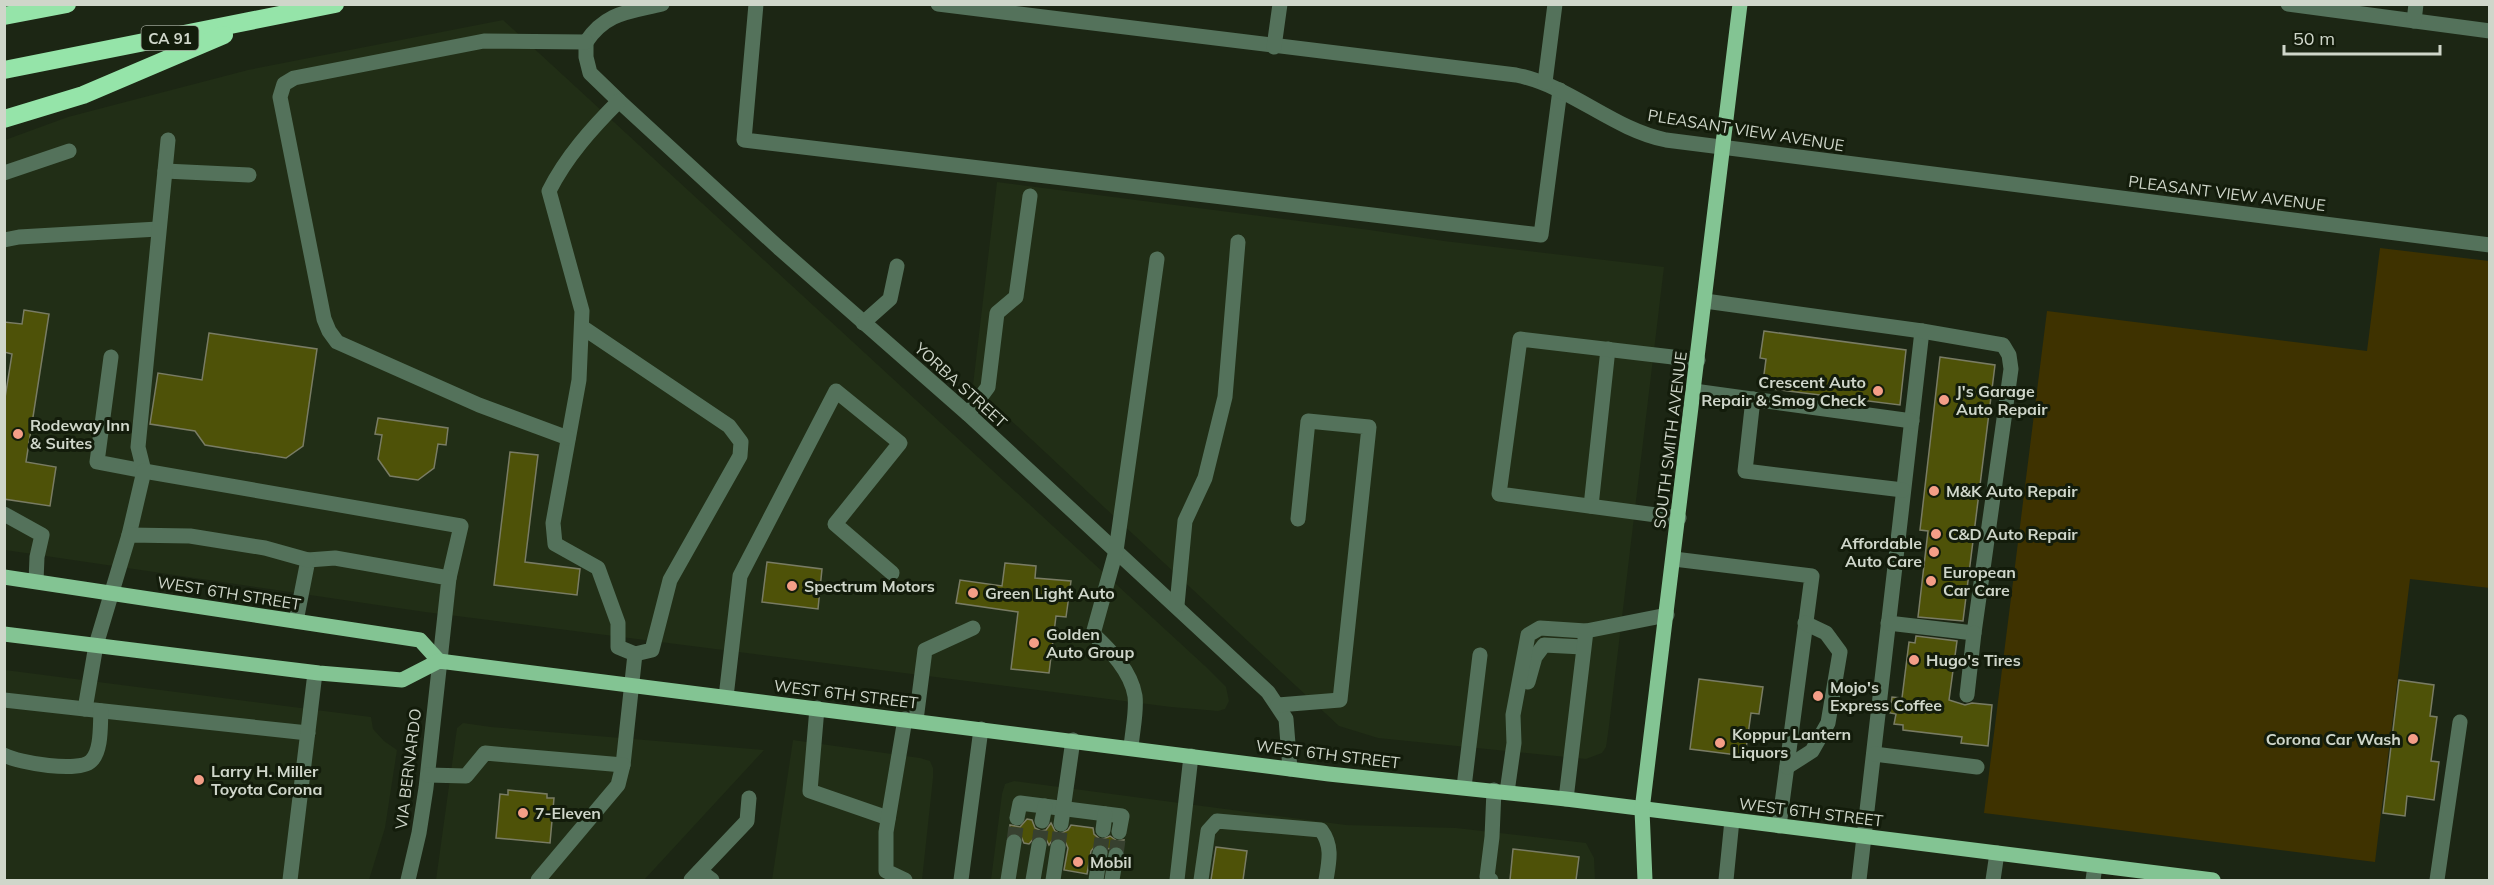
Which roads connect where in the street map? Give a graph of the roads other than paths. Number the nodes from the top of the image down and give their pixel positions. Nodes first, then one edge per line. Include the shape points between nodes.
1 (67, 4) edge
2 (335, 4) edge
3 (662, 4) edge
4 (756, 4) edge
5 (938, 4) edge
6 (1280, 4) edge
7 (1555, 4) edge
8 (1740, 4) edge
9 (2288, 4) edge
10 (2416, 4) edge
11 (4, 16) edge
12 (260, 20) junction
13 (2414, 21) junction
14 (2490, 31) edge
15 (586, 42) junction
16 (1274, 47) junction
17 (4, 70) edge
18 (1545, 82) junction
19 (1560, 90) junction
20 (619, 101) junction
21 (4, 119) edge
22 (168, 140) dead end
23 (1723, 148) junction
24 (69, 151) dead end
25 (165, 171) junction
26 (4, 173) edge
27 (249, 175) dead end
28 (1030, 196) dead end
29 (158, 229) junction
30 (4, 240) edge
31 (1238, 242) dead end
32 (2490, 245) edge
33 (1157, 259) dead end
34 (897, 266) dead end
35 (1705, 301) junction
36 (864, 323) junction
37 (582, 327) junction
38 (1922, 331) junction
39 (1608, 350) junction
40 (111, 357) dead end
41 (1698, 360) junction
42 (1694, 391) junction
43 (1753, 399) junction
44 (968, 414) junction
45 (1911, 421) junction
46 (568, 438) junction
47 (144, 471) junction
48 (1903, 490) junction
49 (1591, 506) junction
50 (4, 514) edge
51 (1679, 518) junction
52 (1298, 519) dead end
53 (129, 535) junction
54 (1116, 551) junction
55 (1674, 559) junction
56 (308, 560) junction
57 (892, 573) dead end
58 (4, 577) edge
59 (449, 578) junction
60 (36, 581) junction
61 (111, 592) junction
62 (1177, 605) junction
63 (1667, 615) junction
64 (296, 621) junction
65 (1806, 623) junction
66 (1888, 623) junction
67 (973, 628) dead end
68 (1586, 632) junction
69 (1974, 633) junction
70 (4, 634) edge
71 (96, 645) junction
72 (1583, 647) junction
73 (635, 654) junction
74 (1480, 655) dead end
75 (439, 661) junction
76 (315, 673) junction
77 (631, 685) junction
78 (1967, 695) dead end
79 (726, 697) junction
80 (4, 700) edge
81 (1278, 705) junction
82 (817, 708) junction
83 (85, 709) junction
84 (101, 711) junction
85 (910, 720) junction
86 (2460, 722) dead end
87 (981, 729) junction
88 (308, 733) junction
89 (1073, 741) junction
90 (1514, 743) junction
91 (1131, 748) junction
92 (1874, 754) junction
93 (4, 755) edge
94 (1191, 756) junction
95 (623, 765) junction
96 (1977, 766) dead end
97 (1787, 767) junction
98 (1290, 769) junction
99 (428, 775) junction
100 (1464, 787) junction
101 (1500, 791) junction
102 (749, 798) dead end
103 (1566, 799) junction
104 (1045, 806) junction
105 (1063, 808) junction
106 (1642, 810) junction
107 (1105, 814) junction
108 (888, 818) junction
109 (1017, 818) dead end
110 (1732, 820) junction
111 (1042, 821) tunnel mouth
112 (1061, 824) tunnel mouth
113 (1779, 826) junction
114 (1103, 830) tunnel mouth
115 (1119, 832) tunnel mouth
116 (1865, 837) junction
117 (1014, 842) tunnel mouth
118 (1039, 845) tunnel mouth
119 (1058, 848) tunnel mouth
120 (1100, 853) tunnel mouth
121 (1997, 853) junction
122 (1116, 855) tunnel mouth
123 (2094, 873) edge
124 (701, 877) edge
125 (290, 880) edge
126 (408, 880) edge
127 (538, 880) edge
128 (905, 880) edge
129 (961, 880) edge
130 (1008, 880) edge
131 (1034, 880) edge
132 (1053, 880) edge
133 (1096, 880) edge
134 (1112, 880) edge
135 (1177, 880) edge
136 (1202, 880) edge
137 (1326, 880) edge
138 (1491, 880) edge
139 (1645, 880) edge
140 (1726, 880) edge
141 (1859, 880) edge
142 (1993, 880) edge
143 (2206, 880) edge
144 (2437, 880) edge

1 - 11 highway
2 - 12 highway, CA 91
3 - 15 street via 611,16 596,27
4 - 19 street via 744,140 1541,235
5 - 16 street, PLEASANT VIEW AVENUE
6 - 16 street
7 - 18 street
8 - 23 main road, SOUTH SMITH AVENUE
9 - 13 street
10 - 13 street
12 - 17 highway, CA 91
12 - 21 highway via 83,94
13 - 14 street
15 - 20 street, YORBA STREET via 590,73
15 - 46 street via 484,41 294,78 284,84 280,97 324,319 338,342 479,405
16 - 18 street, PLEASANT VIEW AVENUE via 1516,75
18 - 19 street, PLEASANT VIEW AVENUE
19 - 23 street, PLEASANT VIEW AVENUE via 1642,134
20 - 36 street, YORBA STREET
20 - 37 street via 593,128 549,191 582,311
22 - 25 street
23 - 32 street, PLEASANT VIEW AVENUE
23 - 35 main road, SOUTH SMITH AVENUE
24 - 26 street
25 - 27 street
25 - 29 street
28 - 44 street via 1016,297 997,313 988,387
29 - 30 street
29 - 47 street via 138,447
31 - 62 street via 1225,397 1205,478 1185,521
33 - 54 street
34 - 36 street via 890,299
35 - 38 street
35 - 41 main road, SOUTH SMITH AVENUE
36 - 44 street, YORBA STREET
37 - 46 street via 579,380
37 - 73 street via 729,426 741,442 740,456 670,580 652,650
38 - 45 street
38 - 69 street via 2003,345 2009,355 2011,369
39 - 41 street
39 - 49 street
39 - 49 street via 1520,339 1499,494
40 - 47 street via 97,462
41 - 42 main road, SOUTH SMITH AVENUE
42 - 43 street
42 - 51 main road, SOUTH SMITH AVENUE
43 - 45 street
43 - 48 street via 1745,471
44 - 54 street, YORBA STREET
45 - 48 street
46 - 73 street via 553,524 555,544 598,568 618,623 618,647
47 - 53 street
47 - 59 street, VIA BERNARDO via 461,526
48 - 66 street
49 - 51 street
50 - 60 street via 42,535
51 - 55 main road, SOUTH SMITH AVENUE
52 - 81 street via 1308,421 1369,427 1340,700
53 - 56 street via 190,536 265,548
53 - 61 street
54 - 62 street, YORBA STREET
54 - 91 street via 1093,633 1127,676 1135,697
55 - 63 main road, SOUTH SMITH AVENUE
55 - 65 street via 1812,576
56 - 59 street via 335,558
56 - 64 street
57 - 79 street via 835,524 900,443 836,391 740,576
58 - 60 main road, WEST 6TH STREET
59 - 75 street, VIA BERNARDO
60 - 61 main road, WEST 6TH STREET
61 - 64 main road, WEST 6TH STREET
61 - 71 street
62 - 81 street, YORBA STREET
63 - 68 street
63 - 106 main road, SOUTH SMITH AVENUE
64 - 75 main road, WEST 6TH STREET via 420,640
65 - 97 street
65 - 97 street via 1826,633 1840,652 1828,723 1812,751
66 - 69 street
66 - 92 street
67 - 85 street via 925,650
68 - 72 street
68 - 90 street via 1540,628 1528,635 1513,715
69 - 78 street
70 - 71 main road
71 - 76 main road
71 - 83 street
72 - 90 street via 1552,644 1538,651 1521,704 1521,722
72 - 103 street
73 - 77 street
74 - 100 street
75 - 76 main road via 402,680
75 - 77 main road, WEST 6TH STREET
75 - 99 street, VIA BERNARDO
76 - 88 street
77 - 79 main road, WEST 6TH STREET
77 - 95 street
79 - 82 main road, WEST 6TH STREET
80 - 83 street
81 - 98 street, YORBA STREET via 1286,719
82 - 85 main road, WEST 6TH STREET
82 - 108 street via 810,791
83 - 84 street
84 - 88 street
84 - 93 street via 96,753 79,767
85 - 87 main road, WEST 6TH STREET
85 - 108 street
86 - 144 street
87 - 89 main road, WEST 6TH STREET
87 - 129 street
88 - 125 street
89 - 91 main road, WEST 6TH STREET
89 - 105 street
90 - 101 street
91 - 94 main road, WEST 6TH STREET
92 - 96 street
92 - 116 street
94 - 98 main road, WEST 6TH STREET
94 - 135 street
95 - 99 street via 485,753 466,776
95 - 127 street via 618,785
97 - 113 street
98 - 100 main road, WEST 6TH STREET
99 - 126 street, VIA BERNARDO
100 - 101 main road, WEST 6TH STREET
101 - 103 main road, WEST 6TH STREET
101 - 138 street via 1487,877
102 - 124 street via 747,821
103 - 106 main road, WEST 6TH STREET
104 - 105 street
104 - 109 street via 1020,803
104 - 111 street
105 - 107 street
105 - 112 street
106 - 110 main road, WEST 6TH STREET
106 - 139 main road, SOUTH SMITH AVENUE
107 - 114 street
107 - 115 street via 1122,816
108 - 128 street via 885,871
110 - 113 main road, WEST 6TH STREET
110 - 140 street
113 - 116 main road, WEST 6TH STREET
116 - 121 main road, WEST 6TH STREET
116 - 141 street
117 - 130 street
118 - 131 street
119 - 132 street
120 - 133 street
121 - 123 main road, WEST 6TH STREET
121 - 142 street
122 - 134 street
123 - 143 main road, WEST 6TH STREET
136 - 137 street via 1208,831 1217,821 1233,821 1321,830 1328,840 1330,854

